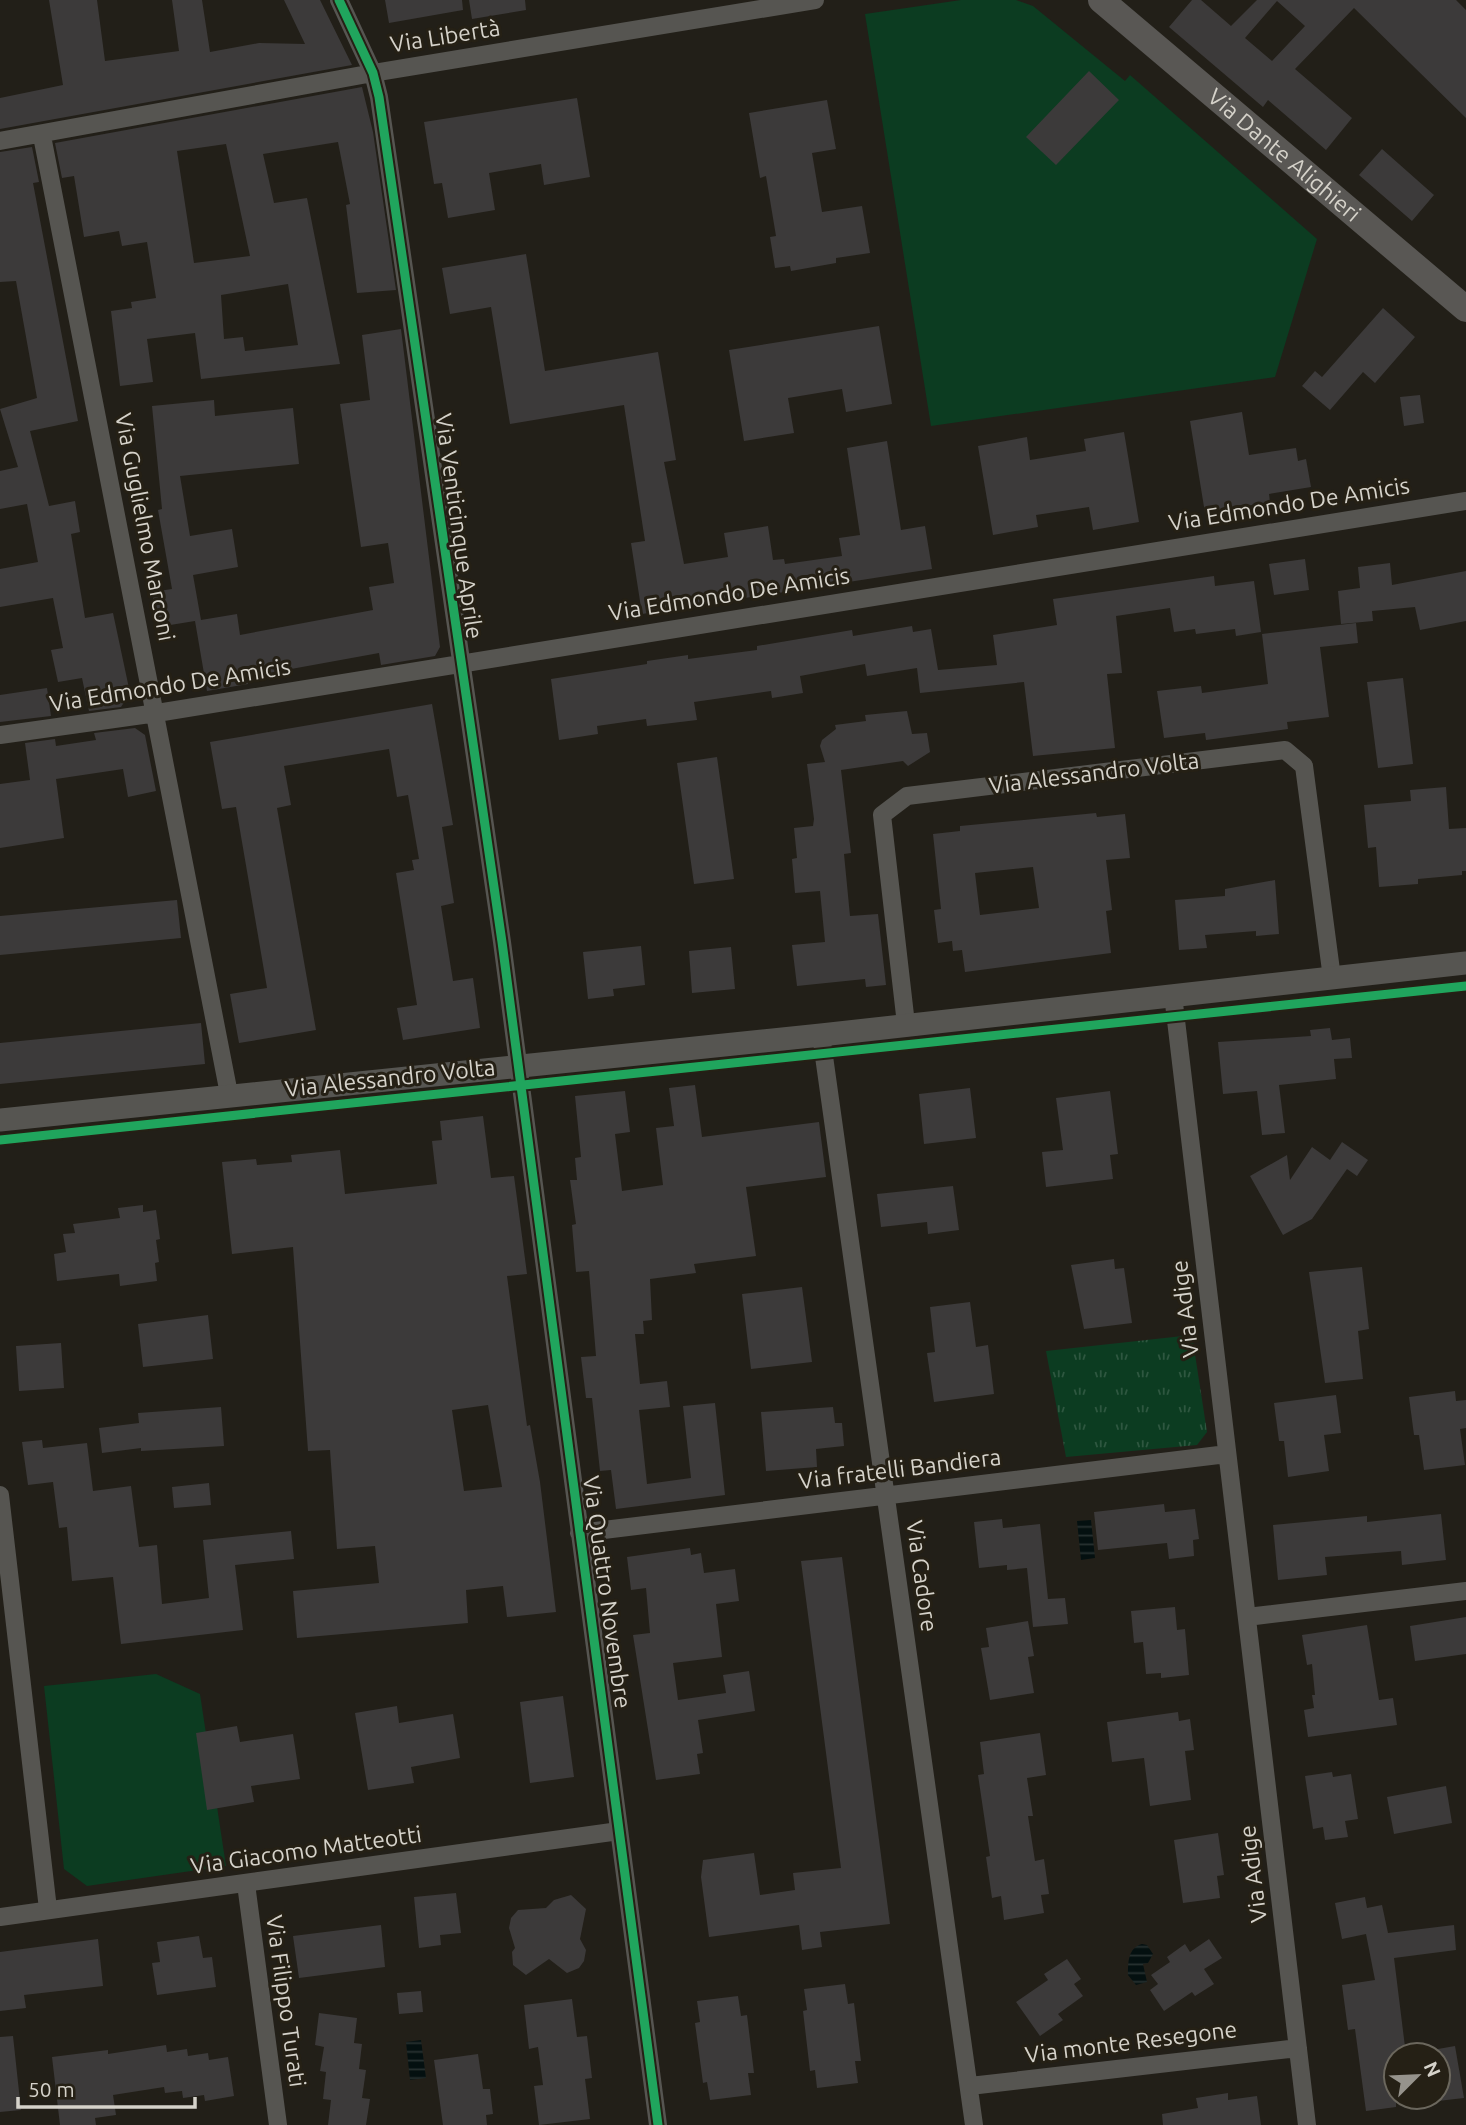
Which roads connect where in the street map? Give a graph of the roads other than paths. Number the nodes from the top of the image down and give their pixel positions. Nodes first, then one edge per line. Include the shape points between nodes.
1 (339, 0) edge
2 (816, 0) edge
3 (1101, 0) edge
4 (373, 73) junction
5 (42, 136) junction
6 (0, 141) edge
7 (1466, 309) edge
8 (1466, 501) edge
9 (460, 663) junction
10 (157, 713) junction
11 (0, 735) edge
12 (1466, 963) edge
13 (1332, 978) junction
14 (1173, 995) junction
15 (906, 1024) junction
16 (821, 1035) junction
17 (516, 1065) junction
18 (229, 1094) junction
19 (0, 1120) edge
20 (1227, 1454) junction
21 (0, 1495) edge
22 (886, 1495) junction
23 (579, 1533) junction
24 (1466, 1591) edge
25 (1247, 1617) junction
26 (619, 1831) junction
27 (246, 1884) junction
28 (48, 1909) junction
29 (0, 1917) edge
30 (1298, 2048) junction
31 (970, 2086) junction
32 (278, 2125) edge
33 (658, 2125) edge
34 (974, 2125) edge
35 (1307, 2125) edge

1 - 4 street, Via Venticinque Aprile
2 - 4 street, Via Libertà
3 - 7 main road, Via Dante Alighieri
4 - 5 street, Via Libertà
4 - 9 street, Via Venticinque Aprile
5 - 6 street, Via Libertà
5 - 10 street, Via Guglielmo Marconi
8 - 9 street, Via Edmondo De Amicis
9 - 10 street, Via Edmondo De Amicis
9 - 17 street, Via Venticinque Aprile
10 - 11 street, Via Edmondo De Amicis
10 - 18 street, Via Guglielmo Marconi
12 - 13 street, Via Alessandro Volta
13 - 14 street, Via Alessandro Volta
13 - 15 street, Via Alessandro Volta via 1304,766 1285,750 907,796 894,803 882,815
14 - 15 street, Via Alessandro Volta
14 - 20 street, Via Adige
15 - 16 street, Via Alessandro Volta
16 - 17 street, Via Alessandro Volta
16 - 22 street, Via Cadore
17 - 18 street, Via Alessandro Volta
17 - 23 street, Via Quattro Novembre
18 - 19 street, Via Alessandro Volta
20 - 22 street, Via fratelli Bandiera
20 - 25 street, Via Adige
21 - 28 street
22 - 23 street, Via fratelli Bandiera
22 - 31 street, Via Cadore
23 - 26 street, Via Quattro Novembre
24 - 25 street
25 - 30 street, Via Adige
26 - 27 street, Via Giacomo Matteotti
26 - 33 street, Via Quattro Novembre
27 - 28 street, Via Giacomo Matteotti
27 - 32 street, Via Filippo Turati
28 - 29 street, Via Giacomo Matteotti
30 - 31 street, Via monte Resegone
30 - 35 street, Via Adige
31 - 34 street, Via Cadore

